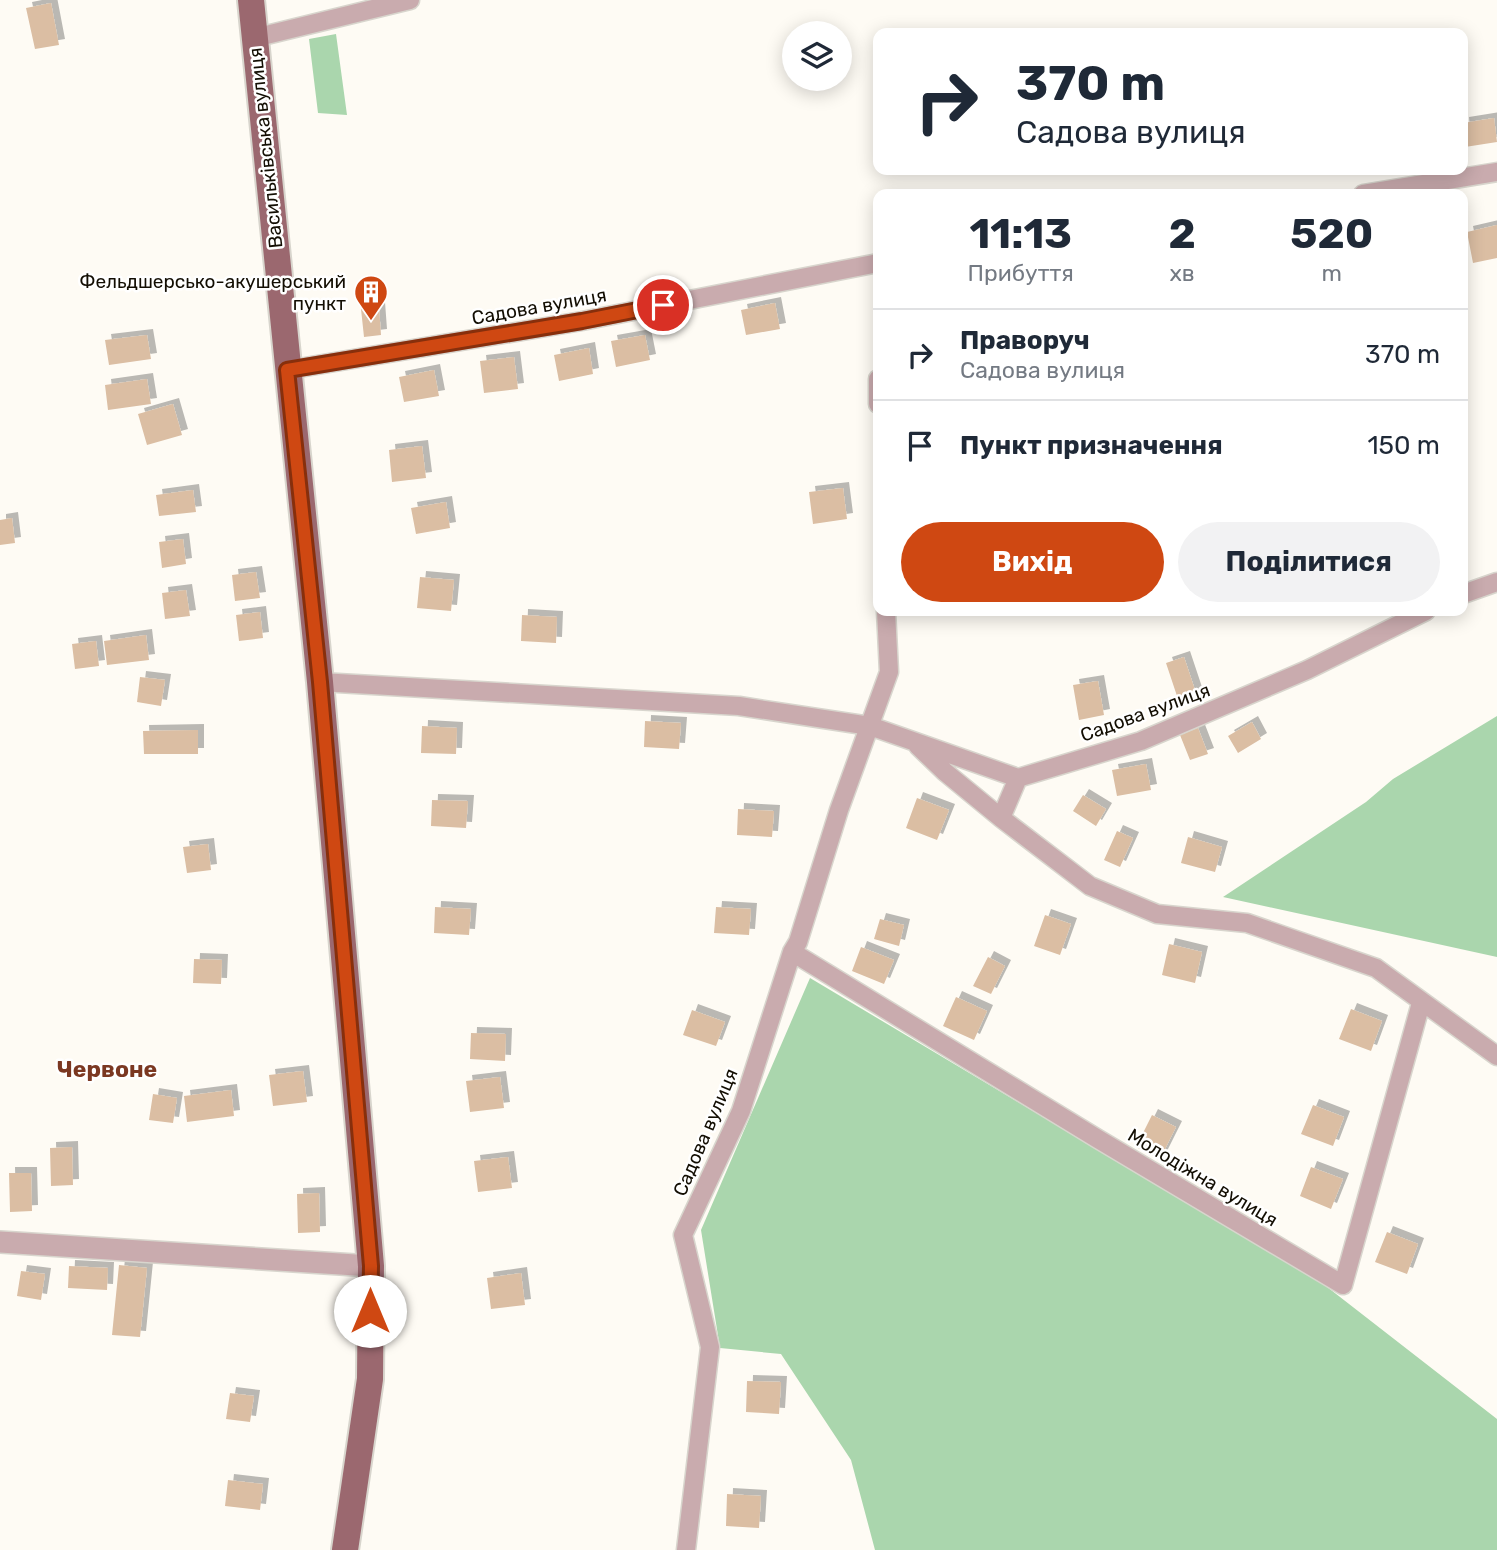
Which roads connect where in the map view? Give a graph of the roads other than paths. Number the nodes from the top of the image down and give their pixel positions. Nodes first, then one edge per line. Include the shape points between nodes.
1 (251, 0) edge
2 (411, 0) edge
3 (254, 38) junction
4 (1497, 172) edge
5 (1393, 189) edge
6 (873, 264) edge
7 (287, 370) junction
8 (1497, 582) edge
9 (1468, 592) edge
10 (887, 616) edge
11 (1416, 616) edge
12 (320, 682) junction
13 (870, 726) junction
14 (913, 742) junction
15 (1018, 778) junction
16 (1002, 818) junction
17 (792, 952) junction
18 (1421, 1003) junction
19 (1497, 1056) edge
20 (0, 1242) edge
21 (371, 1266) junction
22 (345, 1550) edge
23 (686, 1550) edge

1 - 3 main road, Васильківська вулиця
2 - 3 street
3 - 7 main road, Васильківська вулиця
4 - 5 street
6 - 7 street, Садова вулиця via 582,321
7 - 12 main road, Васильківська вулиця
8 - 9 street
10 - 13 street, Садова вулиця via 889,672
11 - 15 street, Садова вулиця via 1307,670 1141,741
12 - 13 street via 739,706
12 - 21 main road, Васильківська вулиця
13 - 14 street
13 - 17 street, Садова вулиця
14 - 15 street
14 - 16 street
15 - 16 street
16 - 18 street via 1090,886 1157,914 1247,923 1376,968
17 - 18 street, Молодіжна вулиця via 1343,1285
17 - 23 street, Садова вулиця via 741,1111 683,1235 710,1347
18 - 19 street
20 - 21 street
21 - 22 main road, Васильківська вулиця via 370,1379

